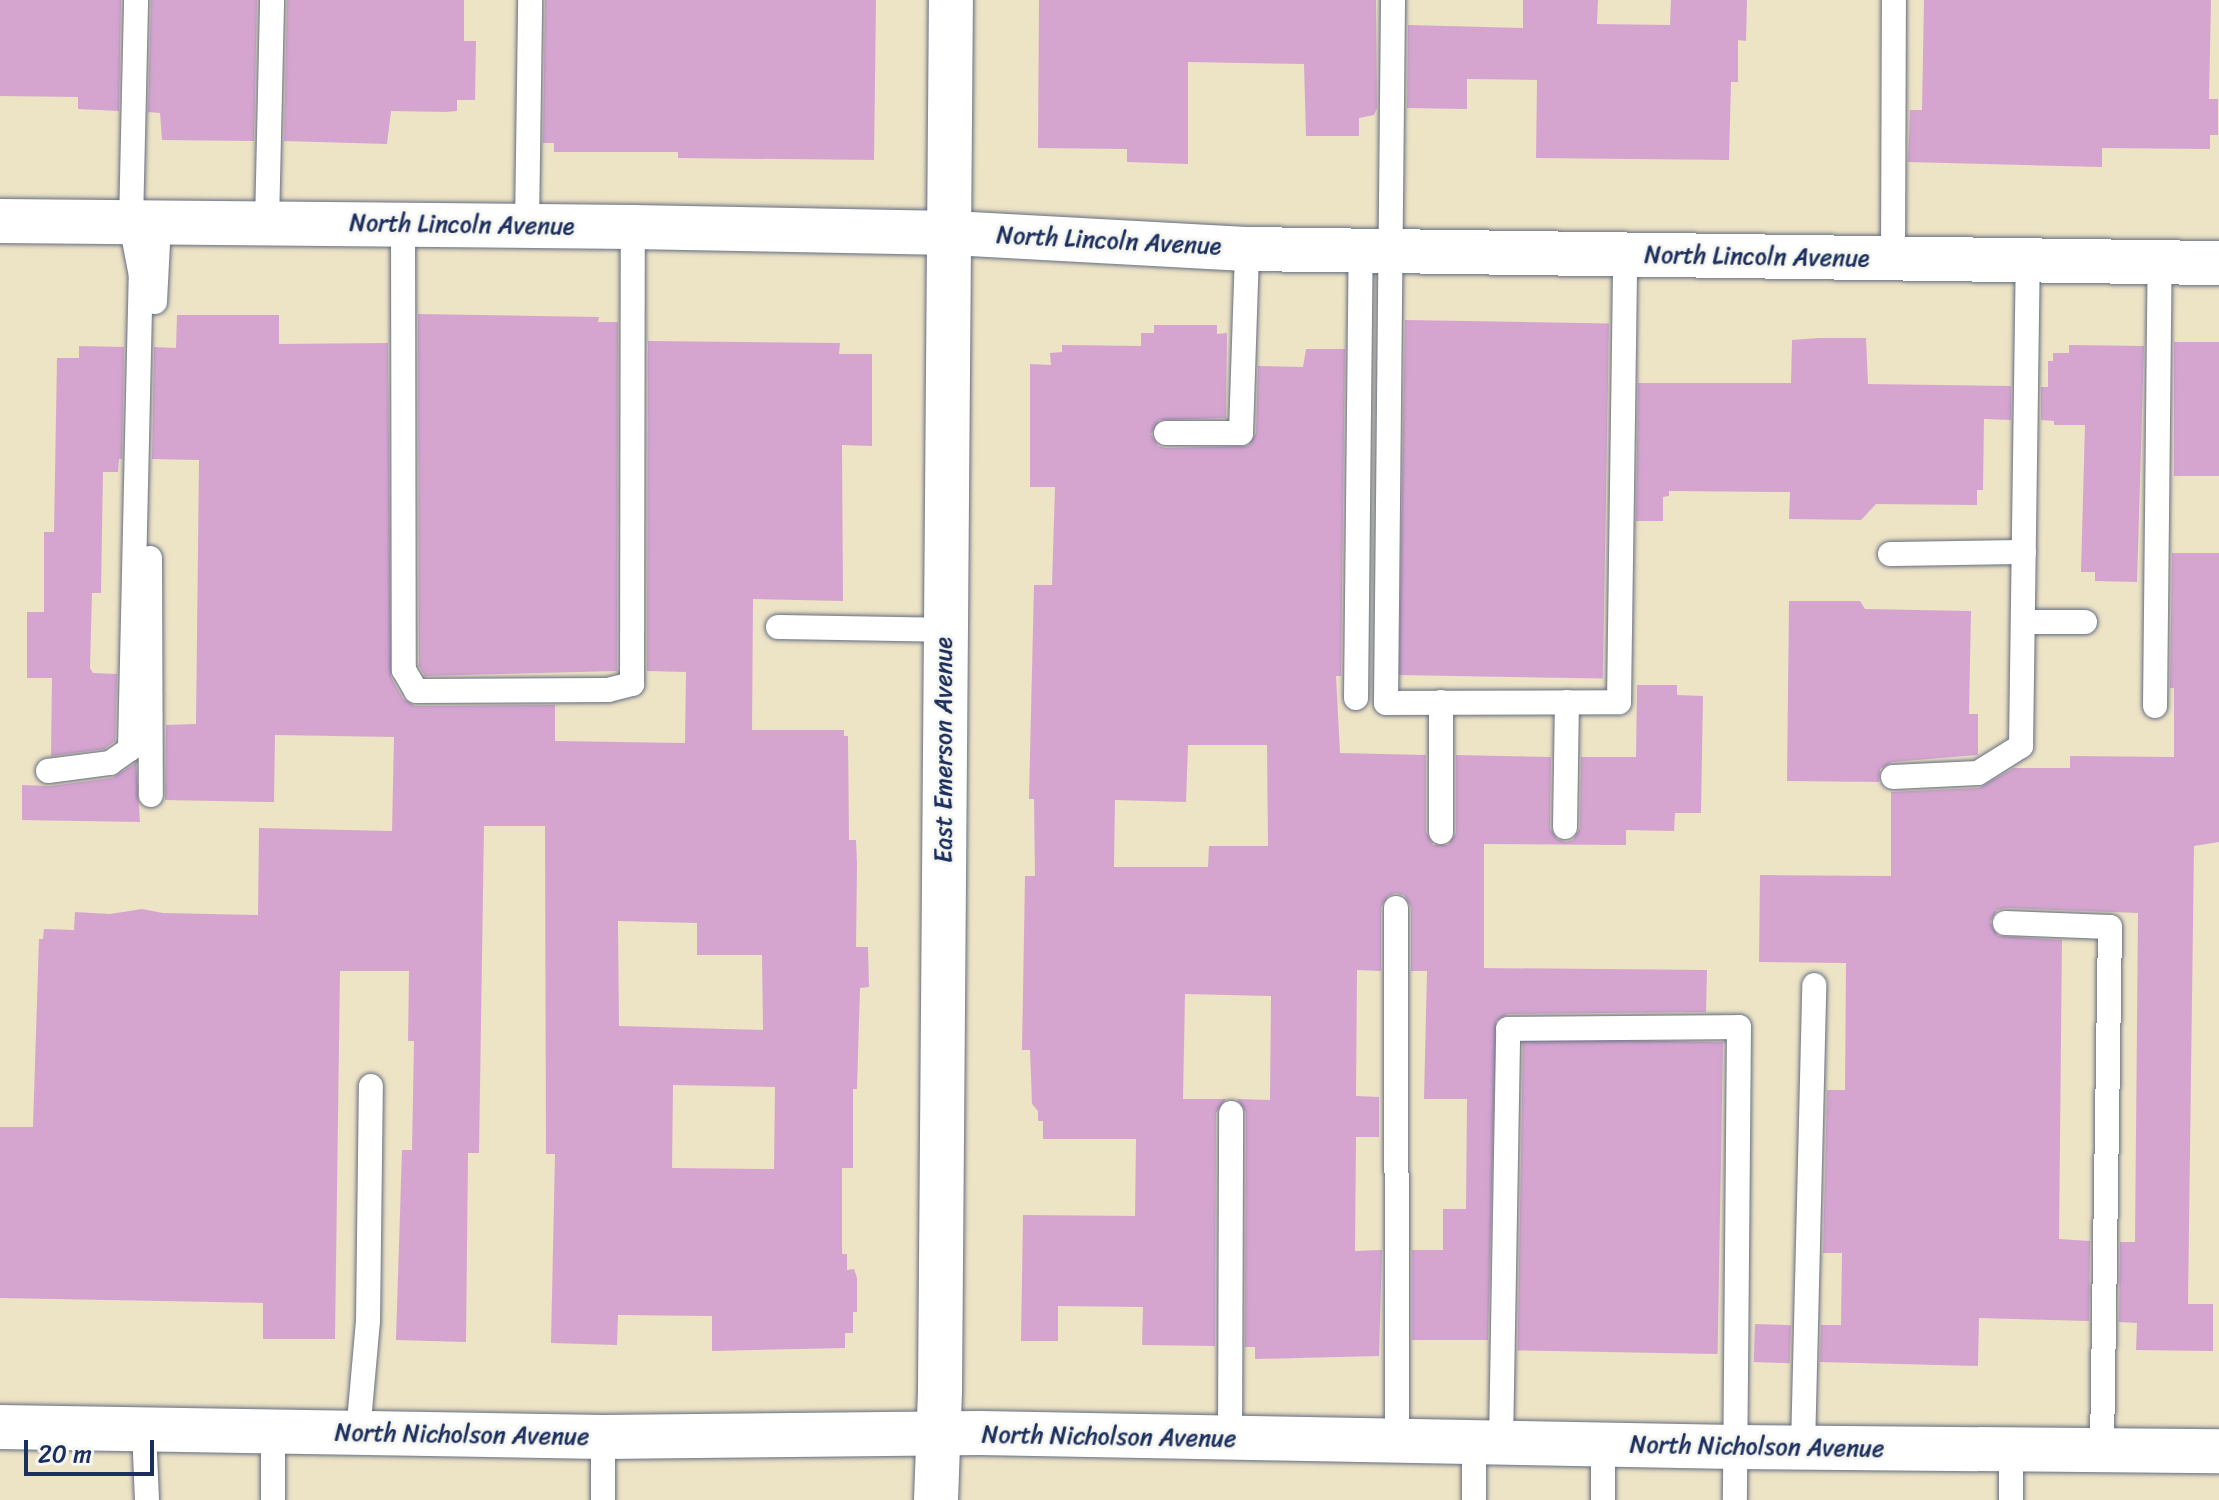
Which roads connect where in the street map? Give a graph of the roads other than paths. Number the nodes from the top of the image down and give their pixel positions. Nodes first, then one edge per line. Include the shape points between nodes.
1 (136, 0) edge
2 (272, 0) edge
3 (530, 0) edge
4 (951, 0) edge
5 (1393, 0) edge
6 (1894, 0) edge
7 (0, 221) edge
8 (145, 224) junction
9 (267, 224) junction
10 (403, 224) junction
11 (527, 227) junction
12 (633, 227) junction
13 (951, 233) junction
14 (1247, 249) junction
15 (1374, 251) junction
16 (1625, 255) junction
17 (1893, 259) junction
18 (2028, 260) junction
19 (2160, 263) junction
20 (2219, 263) edge
21 (1166, 433) dead end
22 (2024, 552) junction
23 (1890, 554) dead end
24 (2023, 622) junction
25 (2085, 622) dead end
26 (778, 627) dead end
27 (944, 630) junction
28 (1356, 698) dead end
29 (1441, 702) junction
30 (1567, 702) junction
31 (2155, 706) dead end
32 (48, 771) dead end
33 (1893, 777) dead end
34 (151, 795) dead end
35 (1565, 827) dead end
36 (1441, 832) dead end
37 (1396, 908) dead end
38 (2005, 923) dead end
39 (1814, 985) dead end
40 (371, 1086) dead end
41 (1231, 1113) dead end
42 (0, 1427) edge
43 (144, 1429) junction
44 (273, 1431) junction
45 (358, 1433) junction
46 (936, 1435) junction
47 (603, 1437) junction
48 (1230, 1440) junction
49 (1397, 1441) junction
50 (1488, 1443) junction
51 (1603, 1445) junction
52 (1735, 1447) junction
53 (1803, 1448) junction
54 (2011, 1448) junction
55 (2102, 1448) junction
56 (2219, 1451) edge
57 (147, 1500) edge
58 (273, 1500) edge
59 (603, 1500) edge
60 (936, 1500) edge
61 (1474, 1500) edge
62 (1603, 1500) edge
63 (1735, 1500) edge
64 (2011, 1500) edge

1 - 8 lane
2 - 9 lane
3 - 11 lane
4 - 13 street, East Emerson Avenue
5 - 15 lane
6 - 17 lane
7 - 8 street, North Lincoln Avenue
8 - 9 street, North Lincoln Avenue
8 - 32 lane via 130,749 110,763
8 - 34 lane
9 - 10 street, North Lincoln Avenue
10 - 11 street, North Lincoln Avenue
10 - 12 lane via 404,670 416,691 608,690 632,684
11 - 12 street, North Lincoln Avenue
12 - 13 street, North Lincoln Avenue
13 - 14 street, North Lincoln Avenue
13 - 27 street, East Emerson Avenue
14 - 15 street, North Lincoln Avenue
14 - 21 lane via 1241,433
15 - 16 street, North Lincoln Avenue
15 - 28 lane
15 - 29 lane via 1386,703
16 - 17 street, North Lincoln Avenue
16 - 30 lane via 1619,702
17 - 18 street, North Lincoln Avenue
18 - 19 street, North Lincoln Avenue
18 - 22 lane
19 - 20 street, North Lincoln Avenue
19 - 31 lane
22 - 23 lane
22 - 24 lane
24 - 25 lane
24 - 33 lane via 2021,746 1978,773
26 - 27 lane
27 - 46 street, East Emerson Avenue
29 - 30 lane
29 - 36 lane
30 - 35 lane
37 - 49 lane
38 - 55 lane via 2110,927
39 - 53 lane
40 - 45 lane via 368,1321
41 - 48 lane
42 - 43 street, North Nicholson Avenue
43 - 44 street, North Nicholson Avenue
43 - 57 lane
44 - 45 street, North Nicholson Avenue
44 - 58 lane
45 - 47 street, North Nicholson Avenue
46 - 47 street, North Nicholson Avenue
46 - 48 street, North Nicholson Avenue
46 - 60 street, East Emerson Avenue
47 - 59 lane
48 - 49 street, North Nicholson Avenue
49 - 50 street, North Nicholson Avenue
50 - 51 street, North Nicholson Avenue
50 - 52 lane via 1508,1029 1739,1027
50 - 61 lane
51 - 52 street, North Nicholson Avenue
51 - 62 lane
52 - 53 street, North Nicholson Avenue
52 - 63 lane
53 - 54 street, North Nicholson Avenue
54 - 55 street, North Nicholson Avenue
54 - 64 lane
55 - 56 street, North Nicholson Avenue

